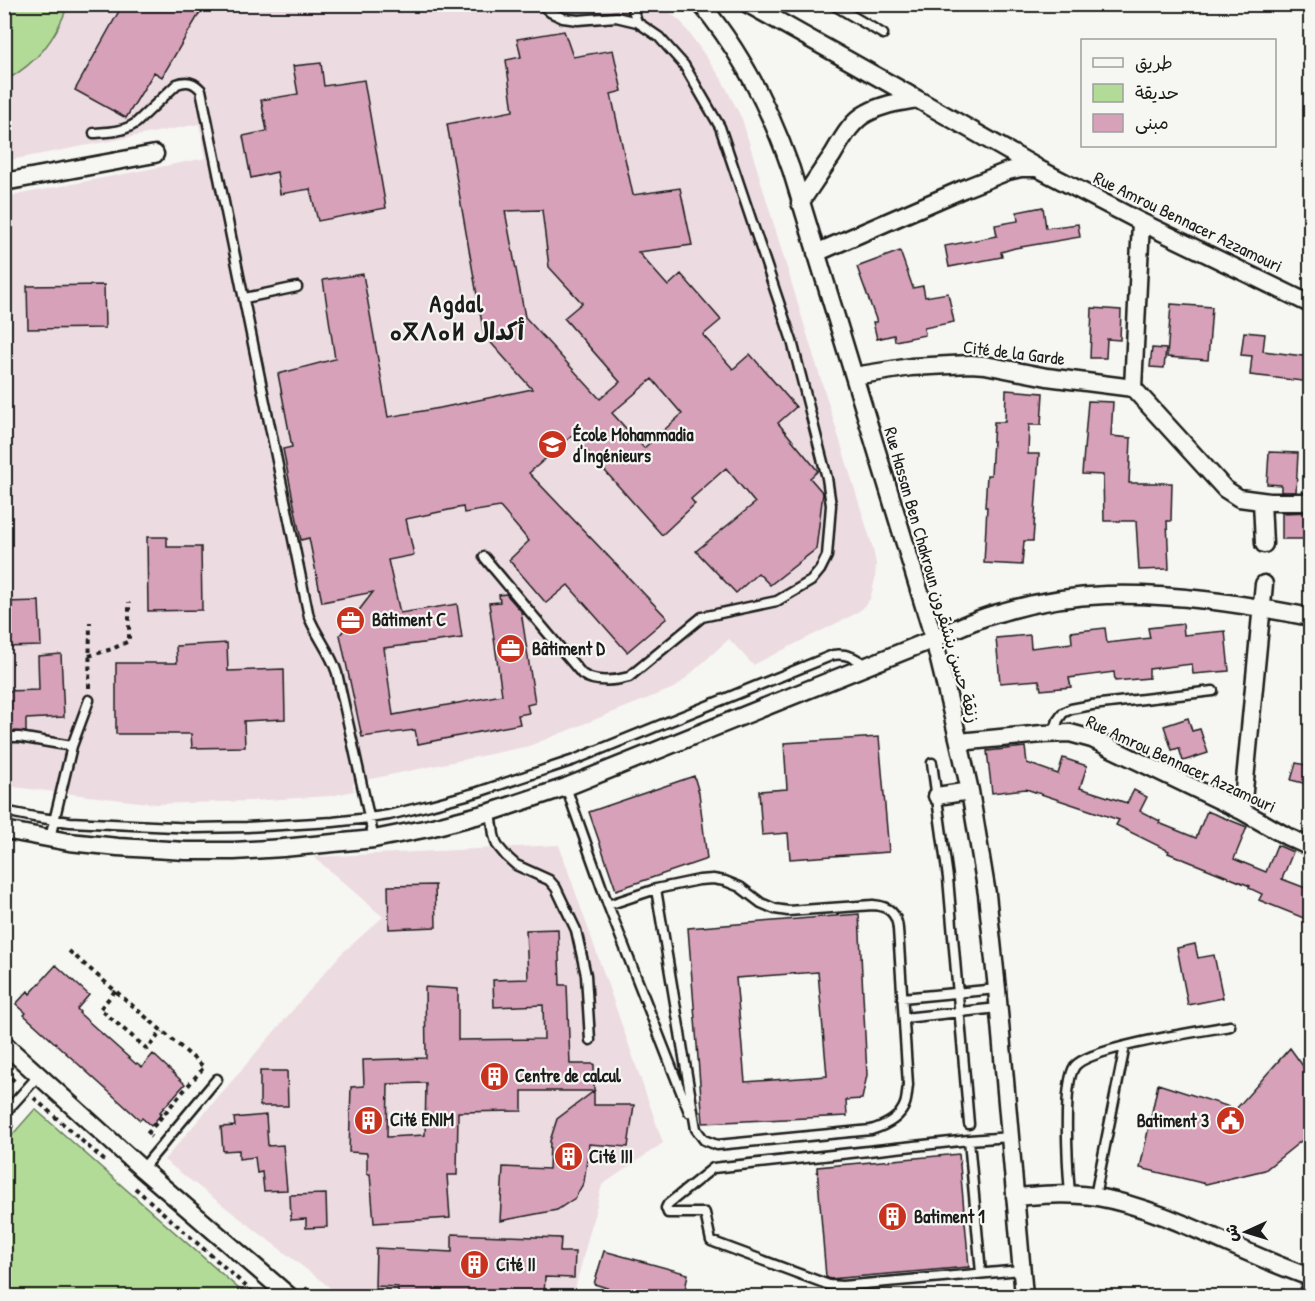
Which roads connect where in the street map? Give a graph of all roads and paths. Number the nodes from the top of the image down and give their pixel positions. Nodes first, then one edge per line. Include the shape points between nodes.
1 (541, 4) edge
2 (631, 4) edge
3 (701, 4) edge
4 (748, 4) edge
5 (832, 4) edge
6 (637, 22) junction
7 (883, 34) dead end
8 (917, 99) junction
9 (94, 133) dead end
10 (155, 154) dead end
11 (1037, 168) junction
12 (4, 182) edge
13 (800, 203) junction
14 (1141, 222) junction
15 (816, 253) junction
16 (297, 287) dead end
17 (245, 298) junction
18 (1311, 304) edge
19 (854, 376) junction
20 (1133, 388) junction
21 (1262, 501) junction
22 (1311, 502) edge
23 (1264, 544) dead end
24 (484, 557) dead end
25 (1264, 584) dead end
26 (129, 602) dead end
27 (1262, 608) junction
28 (1311, 617) edge
29 (90, 622) dead end
30 (934, 639) junction
31 (89, 656) junction
32 (866, 665) junction
33 (1213, 692) dead end
34 (88, 700) joint
35 (1054, 733) junction
36 (4, 737) edge
37 (959, 742) junction
38 (72, 746) junction
39 (932, 764) dead end
40 (566, 787) junction
41 (970, 791) junction
42 (937, 796) junction
43 (4, 811) edge
44 (490, 812) junction
45 (1242, 812) junction
46 (369, 818) junction
47 (54, 820) junction
48 (4, 830) edge
49 (50, 838) junction
50 (374, 839) junction
51 (1311, 847) edge
52 (656, 889) junction
53 (608, 905) junction
54 (69, 951) dead end
55 (997, 989) junction
56 (116, 991) junction
57 (957, 993) junction
58 (902, 998) junction
59 (998, 1008) junction
60 (959, 1013) junction
61 (904, 1018) junction
62 (1230, 1026) dead end
63 (162, 1031) junction
64 (590, 1040) dead end
65 (4, 1044) edge
66 (1125, 1046) junction
67 (39, 1075) junction
68 (218, 1079) dead end
69 (4, 1114) edge
70 (969, 1124) dead end
71 (696, 1129) junction
72 (1010, 1137) junction
73 (969, 1140) junction
74 (161, 1146) junction
75 (142, 1168) junction
76 (1070, 1194) junction
77 (1095, 1196) junction
78 (1015, 1197) junction
79 (1022, 1270) junction
80 (981, 1273) junction
81 (1311, 1277) edge
82 (1311, 1283) edge
83 (289, 1296) edge
84 (1024, 1296) edge
85 (1302, 1296) edge

1 - 6 lane via 563,18 616,17
2 - 6 lane
3 - 13 street, Rue Hassan Ben Chakroun زنقة حسن بنشقرون via 730,43 765,104
4 - 8 street, Rue Amrou Bennacer Azzamouri
5 - 7 lane
6 - 24 lane via 659,37 684,65 720,127 792,342 827,478 831,504 827,556 811,581 777,601 702,617 629,677 594,680 582,674
8 - 11 street, Rue Amrou Bennacer Azzamouri
8 - 13 street via 865,114 846,134
9 - 17 lane via 130,127 177,84 188,82 197,86 203,96
10 - 12 street
11 - 14 street, Rue Amrou Bennacer Azzamouri
11 - 15 street via 1008,171
13 - 15 street, Rue Hassan Ben Chakroun زنقة حسن بنشقرون
14 - 18 street, Rue Amrou Bennacer Azzamouri
14 - 20 street
15 - 19 street, Rue Hassan Ben Chakroun زنقة حسن بنشقرون
16 - 17 lane
17 - 46 lane via 309,617 337,673
19 - 20 street, Cité de la Garde via 911,367 970,364
19 - 30 street, Rue Hassan Ben Chakroun زنقة حسن بنشقرون
20 - 21 street via 1225,489 1239,498
21 - 22 street
21 - 23 street
25 - 27 street
26 - 31 path via 129,641
27 - 28 street
27 - 30 street via 1170,597 1070,597 999,612
27 - 45 street
29 - 31 path
30 - 32 street
30 - 37 street, Rue Hassan Ben Chakroun زنقة حسن بنشقرون
31 - 34 path
32 - 40 street
32 - 46 lane via 854,657 833,655 536,773 430,805
33 - 35 lane via 1071,709 1058,720
34 - 38 lane
35 - 37 street, Rue Amrou Bennacer Azzamouri
35 - 45 street, Rue Amrou Bennacer Azzamouri via 1092,739
36 - 38 lane
37 - 41 street, Rue Hassan Ben Chakroun زنقة حسن بنشقرون
38 - 47 lane
39 - 42 lane
40 - 44 street
40 - 53 lane
41 - 42 street
41 - 55 street, Rue Hassan Ben Chakroun زنقة حسن بنشقرون
42 - 57 lane
43 - 47 lane
44 - 50 street
44 - 64 lane via 497,845 516,865 549,880 576,930 586,975
45 - 51 street, Rue Amrou Bennacer Azzamouri
46 - 47 lane via 195,828
46 - 50 lane
47 - 49 lane
48 - 49 street
49 - 50 street via 186,851 283,848
52 - 53 lane
52 - 58 lane via 713,879 740,887 775,909 861,904 889,909 897,921
52 - 71 lane
53 - 71 lane
54 - 56 path
55 - 57 lane
55 - 59 street, Rue Hassan Ben Chakroun زنقة حسن بنشقرون
56 - 63 path
56 - 63 path via 100,1009 147,1049
57 - 58 lane
57 - 60 lane
58 - 61 lane
59 - 60 lane
59 - 72 street, Rue Hassan Ben Chakroun زنقة حسن بنشقرون
60 - 61 lane
60 - 70 lane
61 - 71 lane via 908,1085 905,1105 884,1127 717,1145 704,1140
62 - 66 lane
63 - 74 path via 204,1067 147,1134
65 - 67 street
66 - 76 lane via 1082,1060 1074,1068 1067,1100
66 - 77 lane
67 - 69 lane
67 - 75 street
68 - 74 lane
72 - 73 lane
72 - 78 street, Rue Hassan Ben Chakroun زنقة حسن بنشقرون
73 - 80 lane
73 - 80 lane via 713,1168 666,1208 671,1214 705,1213 711,1241 829,1285
74 - 75 lane
75 - 83 street
76 - 77 street
76 - 78 street
77 - 81 street via 1137,1206
78 - 79 street, Rue Hassan Ben Chakroun زنقة حسن بنشقرون
79 - 80 lane
79 - 84 street, Rue Hassan Ben Chakroun زنقة حسن بنشقرون
82 - 85 lane

